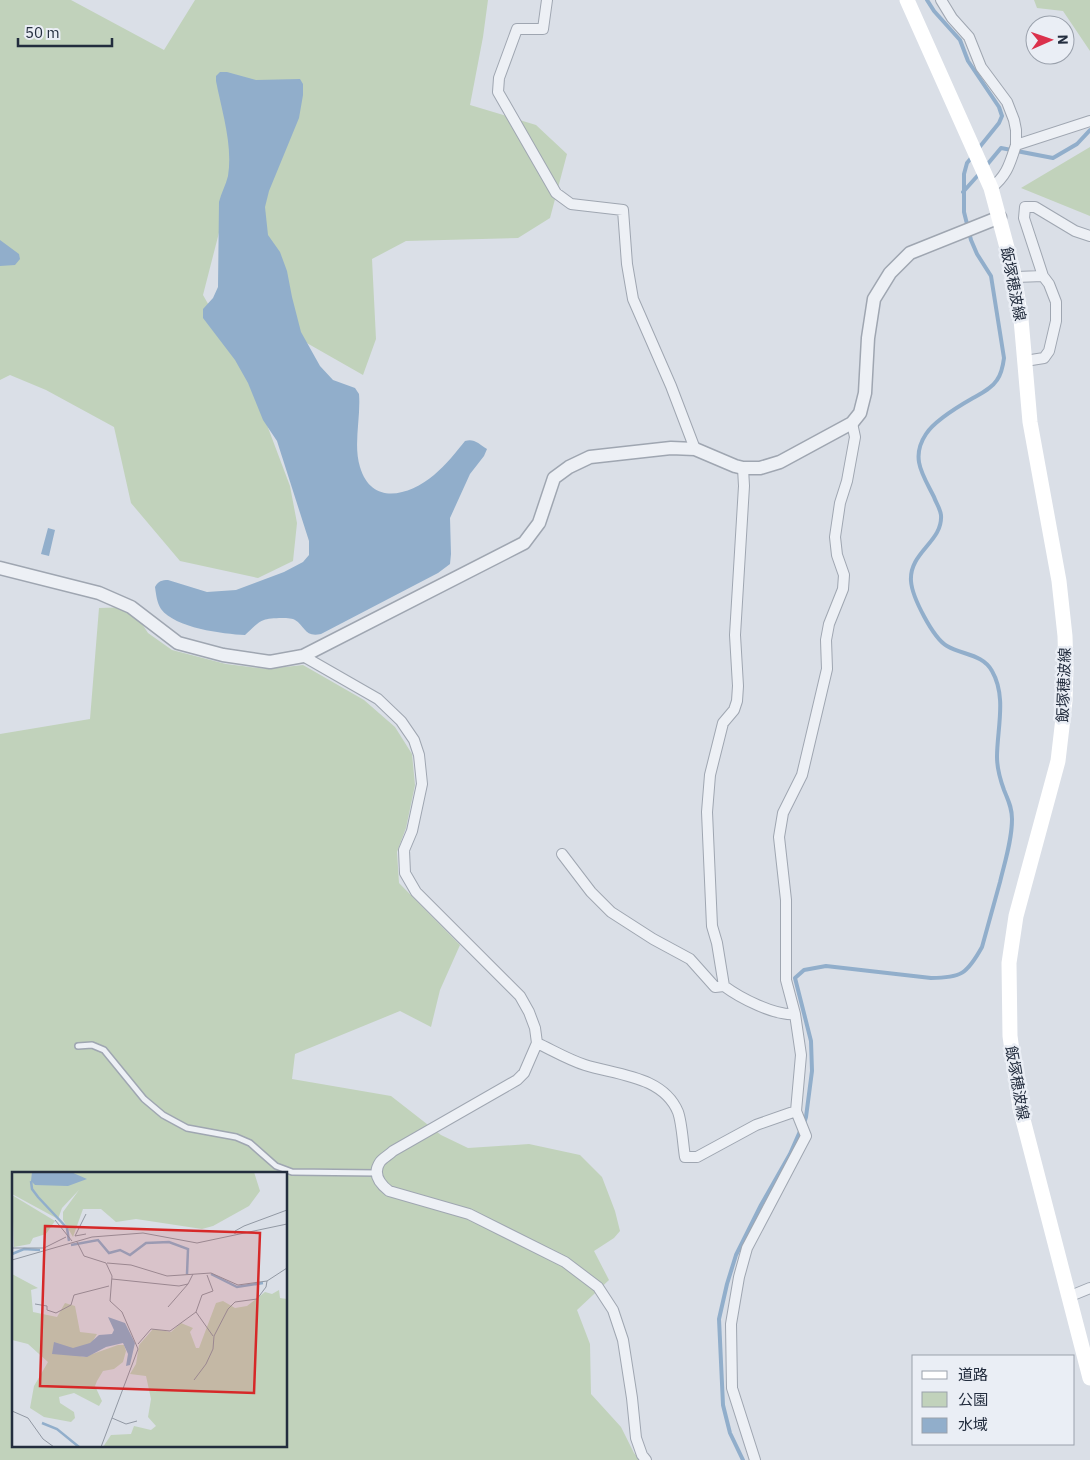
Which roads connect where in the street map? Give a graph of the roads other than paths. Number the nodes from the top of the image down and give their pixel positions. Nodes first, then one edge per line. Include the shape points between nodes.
1 (547, 0) edge
2 (908, 0) edge
3 (941, 0) edge
4 (1090, 121) edge
5 (1016, 145) junction
6 (991, 188) junction
7 (1000, 217) junction
8 (1090, 236) edge
9 (1043, 276) junction
10 (1014, 277) junction
11 (1024, 361) junction
12 (852, 423) junction
13 (695, 449) junction
14 (743, 468) junction
15 (0, 568) edge
16 (303, 656) junction
17 (562, 854) dead end
18 (724, 986) junction
19 (795, 1014) junction
20 (537, 1043) junction
21 (78, 1046) dead end
22 (797, 1114) junction
23 (377, 1173) junction
24 (1090, 1288) edge
25 (1068, 1297) junction
26 (1090, 1378) edge
27 (646, 1460) edge
28 (755, 1460) edge

1 - 13 street via 543,29 516,29 499,78 498,92 556,193 570,204 623,210 633,298 672,386
2 - 6 main road, 飯塚穂波線
3 - 5 street via 968,37 981,67 1007,102 1014,120
4 - 5 street
5 - 6 street via 1009,168
6 - 7 main road, 飯塚穂波線
7 - 10 main road, 飯塚穂波線
7 - 12 street via 910,253 890,272 874,299 865,393 860,413
8 - 9 street via 1075,231 1035,207 1025,207 1024,218
9 - 10 street
9 - 11 street via 1056,302 1056,321 1049,352 1044,358
10 - 11 main road, 飯塚穂波線
11 - 25 main road, 飯塚穂波線 via 1030,422 1059,582 1066,669 1058,762 1016,916 1010,954 1010,1036 1020,1108
12 - 14 street via 780,462 760,468
12 - 19 street via 855,437 835,537 844,575 843,589 829,624 826,669 802,775 783,813 779,837 786,900 786,980
13 - 14 street
13 - 16 street via 671,448 590,457 569,467 554,478 539,523 524,543
14 - 18 street via 736,635 737,701 723,723 710,775 706,812 712,926
15 - 16 street via 99,593 131,608 178,643 223,655 270,662
16 - 20 street via 378,700 401,721 414,740 420,755 422,784 412,831 404,850 405,873 416,892 520,996 535,1028
17 - 18 street via 611,912 690,959 715,987
18 - 19 street via 752,1003
19 - 22 street via 801,1055
20 - 22 street via 584,1065 654,1085 669,1097 678,1112 685,1157 697,1157 756,1126
20 - 23 street via 524,1073 517,1080 393,1151 379,1163
21 - 23 lane via 92,1045 104,1050 144,1099 162,1115 188,1128 236,1137 250,1143 276,1166 292,1172
22 - 28 street via 806,1136 747,1248 731,1324 732,1388
23 - 27 street via 380,1184 389,1191 469,1214 565,1262 598,1288 614,1310 623,1340 636,1438
24 - 25 street
25 - 26 main road, 飯塚穂波線

